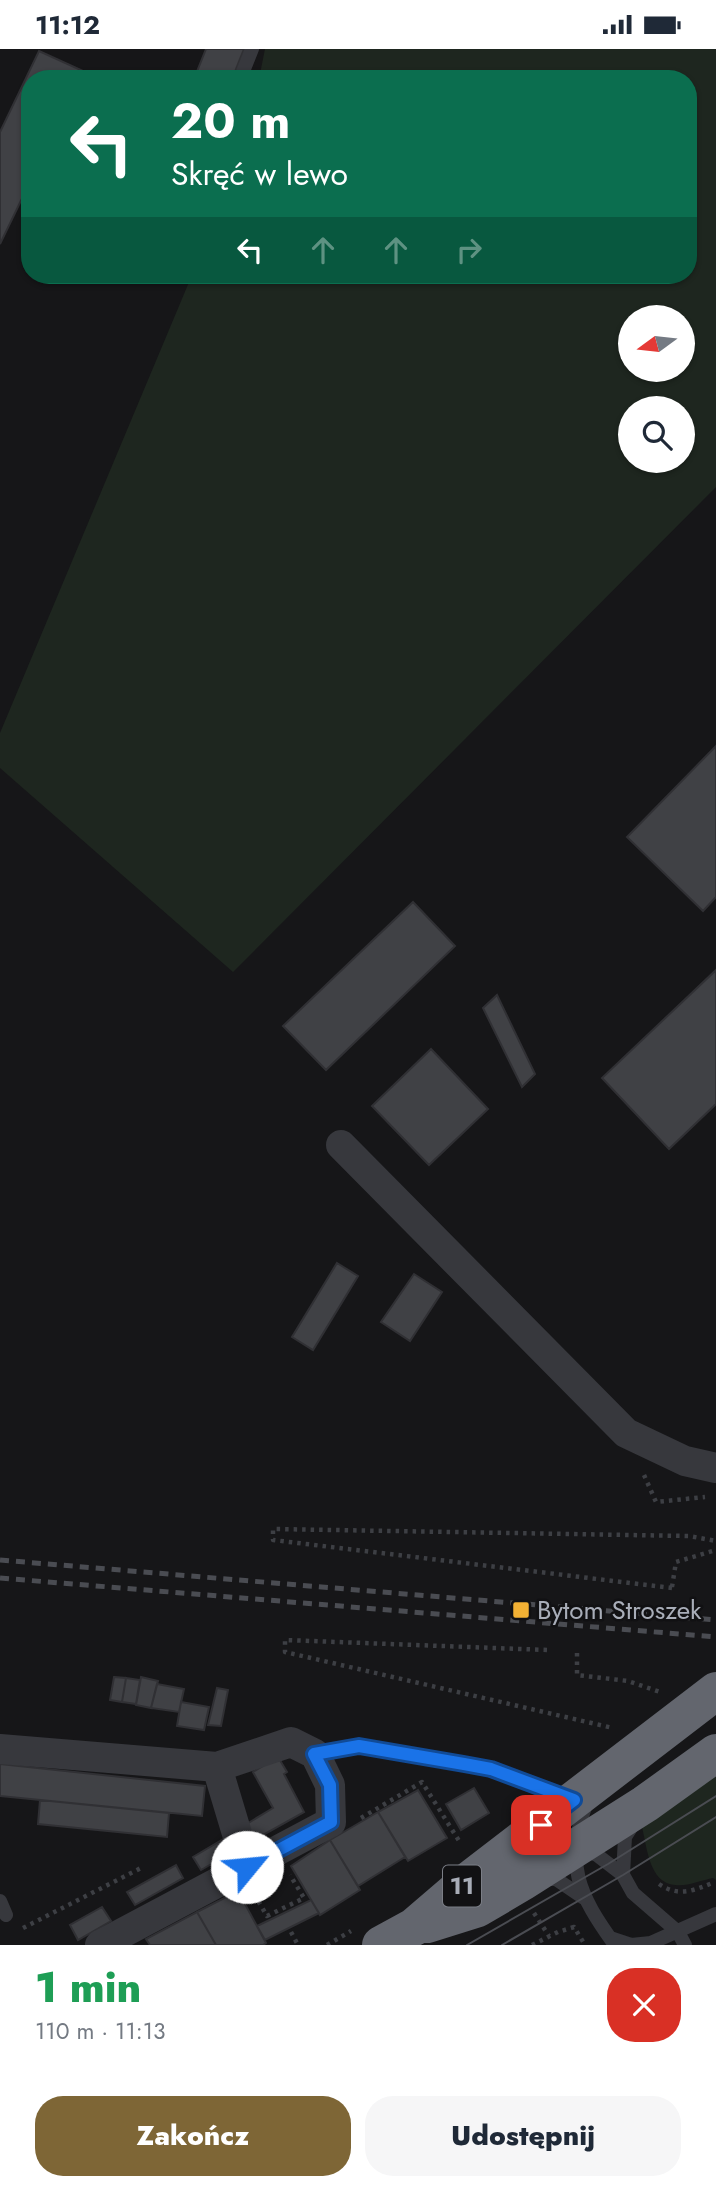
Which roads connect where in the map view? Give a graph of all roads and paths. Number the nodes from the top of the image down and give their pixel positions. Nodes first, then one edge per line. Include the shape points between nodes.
1 (252, 49) edge
2 (244, 70) edge
3 (341, 1145) dead end
4 (716, 1468) edge
5 (716, 1541) edge
6 (716, 1550) edge
7 (547, 1650) dead end
8 (577, 1653) dead end
9 (716, 1691) edge
10 (661, 1692) dead end
11 (618, 1729) dead end
12 (0, 1749) edge
13 (716, 1753) edge
14 (314, 1754) junction
15 (217, 1767) junction
16 (588, 1789) junction
17 (645, 1804) junction
18 (540, 1861) junction
19 (247, 1867) junction
20 (141, 1868) dead end
21 (623, 1875) junction
22 (655, 1882) dead end
23 (715, 1882) edge
24 (584, 1898) junction
25 (716, 1914) edge
26 (574, 1927) dead end
27 (20, 1930) dead end
28 (291, 1932) dead end
29 (549, 1935) junction
30 (682, 1938) edge
31 (613, 1941) edge
32 (100, 1945) edge
33 (298, 1945) edge
34 (381, 1945) edge
35 (532, 1945) edge

1 - 2 lane
3 - 4 street via 626,1433 685,1461
5 - 6 path via 689,1536 273,1529 273,1540 672,1587 676,1562
7 - 11 path via 285,1640 285,1652
8 - 10 path via 577,1675 628,1681
9 - 16 highway, 11
12 - 15 street
13 - 17 highway, 11
14 - 15 street via 291,1742
14 - 16 lane via 359,1746
14 - 19 street via 330,1785 331,1822
15 - 19 street
16 - 18 highway, 11
16 - 18 lane via 580,1820
17 - 18 highway, 11
17 - 21 lane via 625,1837
18 - 21 lane via 597,1855
18 - 24 lane
18 - 24 lane via 576,1870
18 - 29 path
18 - 34 highway, 11 via 478,1908 414,1927
19 - 32 street
20 - 27 path
21 - 30 lane via 633,1893
22 - 23 path via 670,1891 690,1892
24 - 31 lane
25 - 30 lane
26 - 29 path
28 - 33 path
29 - 35 path
30 - 31 lane via 631,1945

